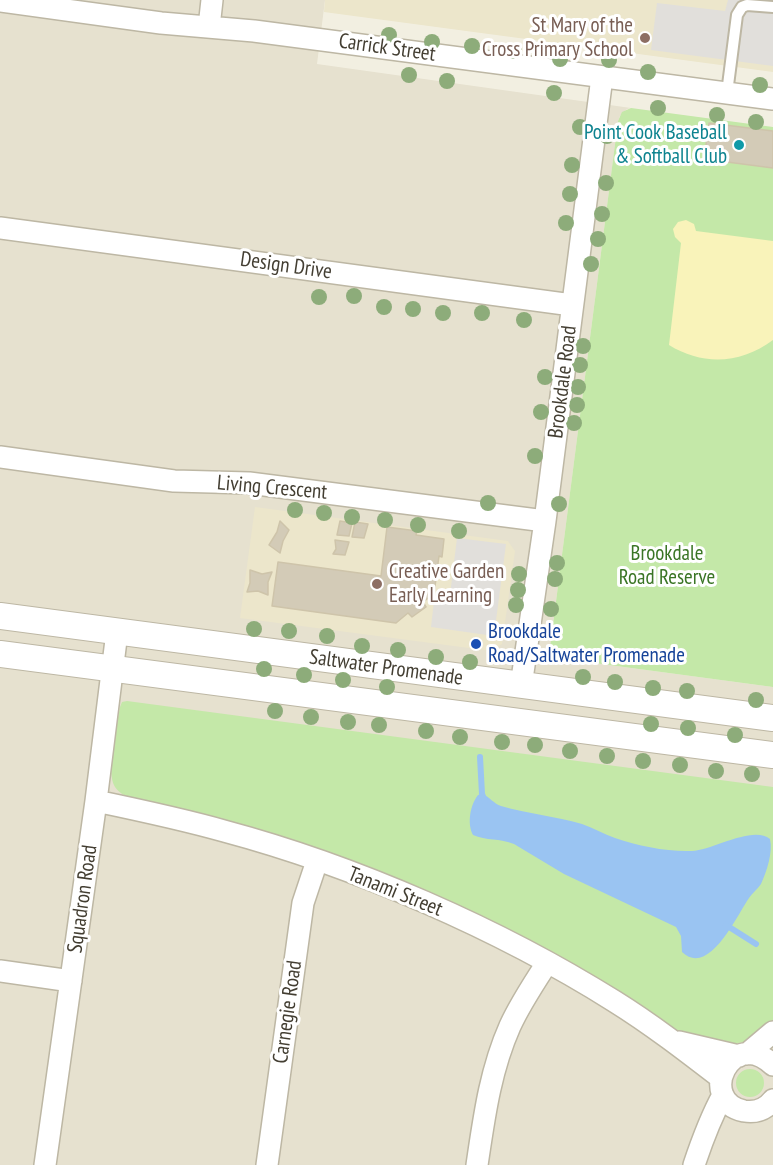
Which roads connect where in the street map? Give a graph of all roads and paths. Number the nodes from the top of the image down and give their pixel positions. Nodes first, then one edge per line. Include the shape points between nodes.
1 (212, 0) edge
2 (0, 1) edge
3 (773, 6) edge
4 (208, 27) junction
5 (602, 77) junction
6 (727, 93) junction
7 (773, 99) edge
8 (0, 228) edge
9 (572, 305) junction
10 (0, 458) edge
11 (544, 521) junction
12 (0, 616) edge
13 (117, 632) junction
14 (0, 654) edge
15 (112, 669) junction
16 (521, 686) junction
17 (490, 717) junction
18 (773, 718) edge
19 (773, 754) edge
20 (96, 801) junction
21 (317, 861) junction
22 (547, 963) junction
23 (0, 971) edge
24 (71, 981) junction
25 (773, 1032) edge
26 (670, 1040) junction
27 (743, 1055) junction
28 (773, 1065) edge
29 (722, 1086) junction
30 (761, 1111) edge
31 (704, 1143) junction
32 (45, 1165) edge
33 (267, 1165) edge
34 (477, 1165) edge
35 (694, 1165) edge

1 - 4 street
2 - 4 street, Carrick Street
3 - 6 lane via 747,5 739,11
4 - 5 street, Carrick Street
5 - 6 street, Carrick Street
5 - 9 street, Brookdale Road
6 - 7 street, Carrick Street
8 - 9 street, Design Drive
9 - 11 street, Brookdale Road
10 - 11 street, Living Crescent via 174,481 263,484
11 - 16 street, Brookdale Road
12 - 13 street, Saltwater Promenade
13 - 15 street, Squadron Road
13 - 16 street, Saltwater Promenade
14 - 15 street, Saltwater Promenade
15 - 17 street, Saltwater Promenade
15 - 20 street, Squadron Road
16 - 17 street via 510,705
16 - 18 street, Saltwater Promenade
17 - 19 street, Saltwater Promenade
20 - 21 street, Tanami Street via 226,831
20 - 24 street, Squadron Road
21 - 22 street, Tanami Street via 440,910
21 - 33 street, Carnegie Road via 303,903
22 - 26 street, Tanami Street via 614,1001
22 - 34 street via 519,1010 500,1053 486,1106
23 - 24 street
24 - 32 street, Squadron Road
25 - 27 street
26 - 27 street, Tanami Street
26 - 29 street, Tanami Street
27 - 28 street, Tanami Street via 757,1054
27 - 29 street via 724,1068
29 - 30 street, Tanami Street via 728,1102
29 - 31 street
30 - 31 street
31 - 35 street

